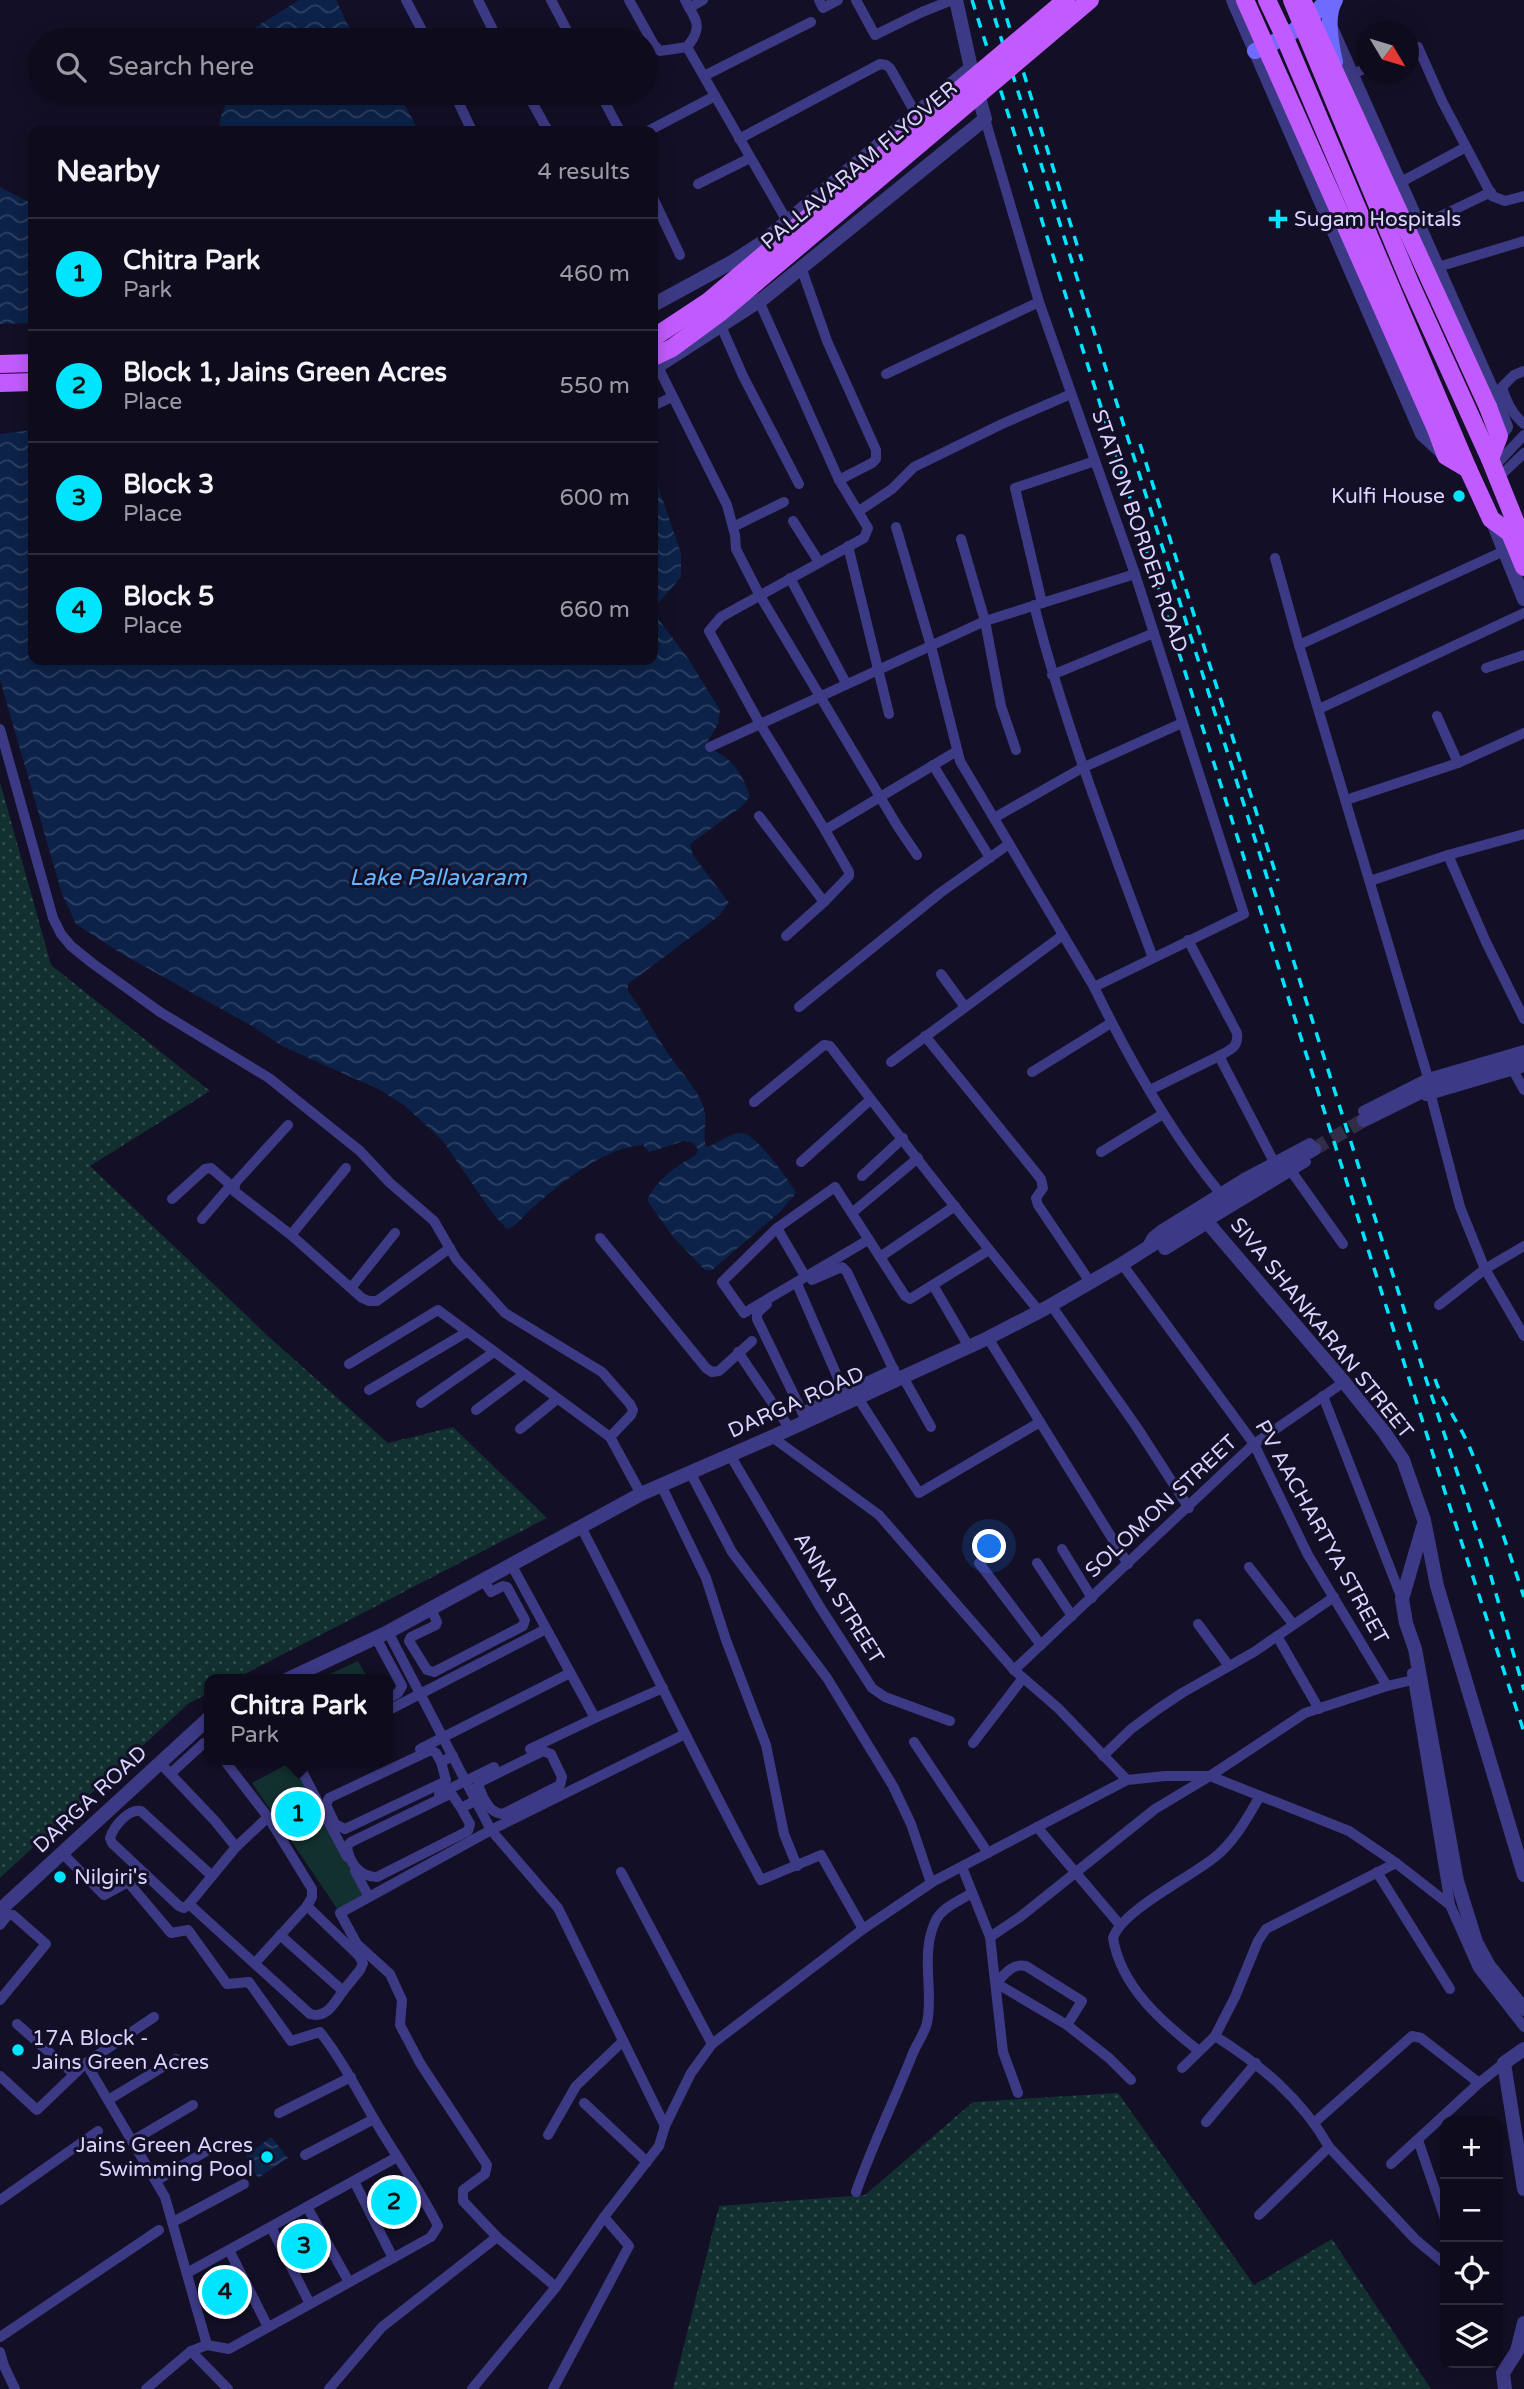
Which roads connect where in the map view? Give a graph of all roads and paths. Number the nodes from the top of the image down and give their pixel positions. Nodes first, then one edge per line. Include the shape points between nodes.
1 (406, 0) edge
2 (478, 0) edge
3 (551, 0) edge
4 (629, 0) edge
5 (703, 0) edge
6 (819, 0) edge
7 (838, 0) edge
8 (856, 0) edge
9 (916, 0) edge
10 (954, 0) edge
11 (1066, 0) edge
12 (1090, 0) edge
13 (1233, 0) edge
14 (1245, 0) edge
15 (1267, 0) edge
16 (1292, 0) edge
17 (1302, 0) edge
18 (1329, 2) edge
19 (687, 4) edge
20 (922, 12) junction
21 (811, 22) dead end
22 (1304, 24) junction
23 (421, 28) edge
24 (492, 28) edge
25 (566, 28) edge
26 (645, 28) edge
27 (1331, 28) junction
28 (1285, 38) junction
29 (687, 47) junction
30 (658, 49) edge
31 (1419, 49) edge
32 (1255, 51) junction
33 (1356, 65) edge
34 (971, 68) junction
35 (704, 76) junction
36 (1327, 81) junction
37 (1365, 84) edge
38 (715, 96) junction
39 (460, 105) edge
40 (534, 105) edge
41 (606, 105) edge
42 (916, 114) junction
43 (985, 118) junction
44 (470, 126) edge
45 (545, 126) edge
46 (617, 126) edge
47 (658, 126) edge
48 (739, 139) junction
49 (1466, 147) junction
50 (750, 158) junction
51 (1401, 182) junction
52 (698, 184) dead end
53 (1490, 192) junction
54 (1524, 196) edge
55 (1353, 198) junction
56 (658, 209) edge
57 (1325, 211) junction
58 (787, 221) junction
59 (1420, 226) junction
60 (1524, 241) edge
61 (680, 255) dead end
62 (802, 267) junction
63 (1438, 267) junction
64 (759, 300) junction
65 (658, 302) edge
66 (1039, 302) junction
67 (721, 326) junction
68 (658, 335) edge
69 (658, 361) edge
70 (28, 363) edge
71 (658, 363) edge
72 (0, 364) edge
73 (1524, 371) edge
74 (658, 372) edge
75 (886, 374) dead end
76 (28, 382) edge
77 (0, 383) edge
78 (1071, 394) junction
79 (673, 397) junction
80 (658, 404) edge
81 (1524, 424) edge
82 (1524, 435) edge
83 (1499, 436) junction
84 (1524, 453) edge
85 (1446, 456) junction
86 (1095, 461) junction
87 (1494, 468) junction
88 (1468, 469) junction
89 (839, 480) junction
90 (799, 484) dead end
91 (784, 502) dead end
92 (859, 511) junction
93 (1491, 519) junction
94 (793, 521) dead end
95 (733, 527) junction
96 (896, 527) dead end
97 (961, 539) dead end
98 (1524, 543) edge
99 (848, 546) junction
100 (1504, 551) junction
101 (1275, 558) dead end
102 (819, 562) junction
103 (1524, 567) edge
104 (1135, 574) junction
105 (790, 578) junction
106 (759, 594) junction
107 (1524, 599) edge
108 (1038, 604) junction
109 (1524, 613) edge
110 (985, 621) junction
111 (1154, 634) junction
112 (1299, 645) junction
113 (931, 646) junction
114 (1524, 655) edge
115 (1486, 668) dead end
116 (878, 670) junction
117 (1052, 676) junction
118 (846, 683) junction
119 (820, 696) junction
120 (1319, 709) junction
121 (889, 713) dead end
122 (1437, 716) dead end
123 (1182, 723) junction
124 (760, 724) junction
125 (0, 729) edge
126 (1524, 733) edge
127 (710, 747) dead end
128 (1016, 750) dead end
129 (957, 751) junction
130 (1458, 763) junction
131 (933, 765) junction
132 (1082, 768) junction
133 (880, 797) junction
134 (1346, 800) junction
135 (759, 816) dead end
136 (994, 818) junction
137 (825, 830) junction
138 (1524, 834) edge
139 (1009, 844) junction
140 (917, 855) dead end
141 (1448, 855) junction
142 (990, 858) junction
143 (1370, 881) junction
144 (824, 902) junction
145 (1063, 935) junction
146 (786, 936) dead end
147 (1188, 940) junction
148 (1153, 958) junction
149 (942, 974) dead end
150 (1094, 987) junction
151 (799, 1007) dead end
152 (965, 1007) junction
153 (1524, 1020) edge
154 (1111, 1023) junction
155 (925, 1036) junction
156 (1524, 1049) edge
157 (1219, 1056) junction
158 (1524, 1059) edge
159 (891, 1062) dead end
160 (1524, 1067) edge
161 (1513, 1070) junction
162 (1032, 1072) dead end
163 (1429, 1086) junction
164 (1150, 1090) junction
165 (1524, 1090) edge
166 (870, 1100) junction
167 (754, 1102) dead end
168 (1163, 1114) junction
169 (1363, 1115) joint
170 (1381, 1118) dead end
171 (288, 1125) dead end
172 (902, 1138) junction
173 (1312, 1146) joint
174 (1101, 1152) dead end
175 (918, 1158) junction
176 (801, 1161) dead end
177 (1306, 1162) tunnel mouth
178 (1285, 1164) junction
179 (346, 1168) dead end
180 (862, 1176) dead end
181 (232, 1186) junction
182 (1220, 1193) junction
183 (172, 1199) dead end
184 (955, 1206) junction
185 (853, 1212) junction
186 (202, 1219) dead end
187 (1207, 1222) junction
188 (777, 1228) junction
189 (395, 1233) dead end
190 (291, 1235) junction
191 (600, 1238) dead end
192 (868, 1240) junction
193 (1343, 1244) dead end
194 (1524, 1246) edge
195 (450, 1248) junction
196 (1146, 1249) junction
197 (989, 1250) junction
198 (880, 1257) junction
199 (1122, 1264) junction
200 (1485, 1269) junction
201 (806, 1276) junction
202 (1090, 1282) junction
203 (933, 1285) junction
204 (797, 1286) junction
205 (351, 1288) junction
206 (1439, 1306) dead end
207 (1045, 1307) junction
208 (467, 1332) junction
209 (1524, 1336) edge
210 (988, 1338) junction
211 (752, 1341) dead end
212 (969, 1347) junction
213 (494, 1352) junction
214 (738, 1352) junction
215 (349, 1364) dead end
216 (524, 1374) junction
217 (898, 1375) junction
218 (1344, 1382) junction
219 (369, 1390) dead end
220 (851, 1395) junction
221 (1323, 1396) junction
222 (557, 1399) junction
223 (421, 1404) dead end
224 (476, 1410) dead end
225 (804, 1417) junction
226 (1040, 1422) junction
227 (930, 1427) dead end
228 (520, 1429) dead end
229 (790, 1429) junction
230 (610, 1437) junction
231 (772, 1437) junction
232 (1254, 1444) junction
233 (730, 1455) junction
234 (690, 1472) junction
235 (661, 1485) junction
236 (641, 1494) junction
237 (1189, 1507) junction
238 (1424, 1520) junction
239 (581, 1527) junction
240 (1062, 1549) dead end
241 (979, 1563) dead end
242 (1037, 1563) dead end
243 (1128, 1564) junction
244 (512, 1566) junction
245 (1249, 1567) dead end
246 (484, 1581) junction
247 (1334, 1597) junction
248 (1092, 1598) junction
249 (1402, 1598) junction
250 (431, 1609) junction
251 (1072, 1616) junction
252 (1198, 1623) dead end
253 (1293, 1624) junction
254 (546, 1629) junction
255 (382, 1635) junction
256 (1277, 1636) junction
257 (1041, 1645) junction
258 (1417, 1661) junction
259 (1229, 1666) junction
260 (569, 1673) junction
261 (299, 1674) edge
262 (1018, 1674) junction
263 (1413, 1680) junction
264 (1387, 1686) junction
265 (663, 1688) junction
266 (421, 1694) junction
267 (393, 1696) edge
268 (393, 1709) edge
269 (1319, 1709) junction
270 (595, 1718) junction
271 (950, 1721) dead end
272 (204, 1724) edge
273 (685, 1734) junction
274 (443, 1738) junction
275 (204, 1742) edge
276 (914, 1742) dead end
277 (973, 1743) dead end
278 (453, 1756) junction
279 (1103, 1756) junction
280 (441, 1762) junction
281 (393, 1764) edge
282 (228, 1765) edge
283 (299, 1765) edge
284 (390, 1765) edge
285 (165, 1768) junction
286 (1210, 1776) junction
287 (466, 1780) junction
288 (1127, 1780) junction
289 (1260, 1796) junction
290 (479, 1799) junction
291 (318, 1802) junction
292 (461, 1808) junction
293 (268, 1817) junction
294 (1037, 1827) junction
295 (491, 1830) junction
296 (340, 1844) junction
297 (236, 1847) junction
298 (62, 1853) junction
299 (988, 1853) junction
300 (1396, 1863) junction
301 (797, 1866) junction
302 (962, 1867) junction
303 (621, 1872) dead end
304 (1074, 1872) junction
305 (1377, 1872) junction
306 (1524, 1875) edge
307 (212, 1876) junction
308 (931, 1883) junction
309 (972, 1893) junction
310 (369, 1897) junction
311 (189, 1904) junction
312 (1450, 1905) junction
313 (307, 1906) junction
314 (0, 1910) edge
315 (1120, 1924) junction
316 (0, 1925) edge
317 (863, 1929) junction
318 (280, 1936) junction
319 (990, 1937) junction
320 (255, 1963) junction
321 (996, 1983) junction
322 (1450, 1989) dead end
323 (343, 1991) junction
324 (0, 2000) edge
325 (1524, 2009) edge
326 (154, 2017) dead end
327 (17, 2024) dead end
328 (1067, 2025) junction
329 (1524, 2027) edge
330 (1215, 2036) junction
331 (622, 2042) junction
332 (712, 2044) junction
333 (1524, 2049) edge
334 (1199, 2052) junction
335 (176, 2059) dead end
336 (86, 2063) junction
337 (1256, 2063) junction
338 (1504, 2063) junction
339 (1182, 2068) dead end
340 (74, 2074) junction
341 (0, 2076) edge
342 (351, 2077) junction
343 (1131, 2080) dead end
344 (1479, 2083) junction
345 (1018, 2093) dead end
346 (108, 2100) junction
347 (584, 2103) dead end
348 (193, 2105) dead end
349 (279, 2113) dead end
350 (374, 2119) junction
351 (1206, 2122) dead end
352 (1315, 2122) junction
353 (665, 2126) junction
354 (97, 2131) dead end
355 (548, 2135) dead end
356 (1418, 2140) junction
357 (132, 2141) junction
358 (220, 2143) dead end
359 (1329, 2147) junction
360 (305, 2155) dead end
361 (397, 2157) junction
362 (647, 2162) junction
363 (1391, 2164) dead end
364 (156, 2181) junction
365 (354, 2181) junction
366 (244, 2184) dead end
367 (1524, 2189) edge
368 (856, 2192) dead end
369 (0, 2200) edge
370 (1440, 2204) edge
371 (307, 2207) junction
372 (1259, 2216) dead end
373 (604, 2217) junction
374 (173, 2222) junction
375 (271, 2227) junction
376 (159, 2230) dead end
377 (498, 2237) junction
378 (229, 2250) junction
379 (393, 2258) junction
380 (1440, 2260) edge
381 (187, 2273) junction
382 (349, 2282) junction
383 (556, 2287) junction
384 (310, 2304) junction
385 (1524, 2323) edge
386 (268, 2327) junction
387 (0, 2337) edge
388 (207, 2346) junction
389 (191, 2351) junction
390 (0, 2352) edge
391 (1503, 2364) edge
392 (2, 2367) edge
393 (1499, 2368) edge
394 (15, 2389) edge
395 (146, 2389) edge
396 (228, 2389) edge
397 (328, 2389) edge
398 (472, 2389) edge
399 (553, 2389) edge
400 (1506, 2389) edge

1 - 23 street
2 - 24 street
3 - 25 street
4 - 26 street
5 - 19 street
6 - 7 street via 823,8
8 - 20 street via 876,35
9 - 20 street
10 - 20 street
10 - 34 street, STATION BORDER ROAD
11 - 68 main road, PALLAVARAM FLYOVER, bridge via 709,300
12 - 69 main road, PALLAVARAM FLYOVER, bridge
13 - 32 street
14 - 85 main road, bridge
15 - 28 main road
16 - 22 main road
17 - 83 main road, bridge
18 - 22 main road
18 - 27 main road
19 - 29 street via 698,26
21 - 35 street
22 - 28 main road
22 - 36 main road
27 - 33 street
27 - 36 main road via 1336,64
28 - 32 main road
28 - 55 main road
29 - 30 street
29 - 35 street
31 - 49 street
32 - 57 street
34 - 42 street
34 - 43 street, STATION BORDER ROAD
35 - 38 street
36 - 87 main road via 1410,284
37 - 51 street
38 - 47 street
38 - 48 street
39 - 44 street
40 - 45 street
41 - 46 street
42 - 48 street via 890,68 880,64
42 - 58 street
43 - 62 street
43 - 66 street, STATION BORDER ROAD
48 - 50 street
49 - 51 street
49 - 53 street
50 - 52 street
50 - 58 street
51 - 59 street
53 - 54 street via 1505,201
53 - 59 street
55 - 57 main road
55 - 88 main road
56 - 61 street
57 - 85 street via 1422,433
58 - 65 street via 732,262
59 - 63 street
60 - 63 street
62 - 64 street
62 - 89 street via 827,341 876,450 873,463
63 - 83 street via 1506,426
64 - 67 street
64 - 89 street
66 - 75 street
66 - 78 street, STATION BORDER ROAD
67 - 71 street
67 - 90 street
70 - 72 main road
73 - 81 street via 1502,387
74 - 79 street
76 - 77 main road
78 - 86 street, STATION BORDER ROAD
78 - 92 street via 914,467
79 - 80 street
79 - 95 street via 727,505
82 - 87 street
83 - 87 main road
84 - 87 street
85 - 88 main road
86 - 104 street, STATION BORDER ROAD
86 - 108 street via 1015,488
87 - 98 main road
88 - 93 main road
89 - 92 street
91 - 95 street
92 - 99 street via 867,533
93 - 100 street
93 - 103 main road via 1510,533
94 - 102 street
95 - 106 street via 736,549
96 - 113 street
97 - 110 street
99 - 102 street
99 - 116 street
100 - 107 street
100 - 112 street
101 - 112 street
102 - 105 street
104 - 108 street
104 - 111 street, STATION BORDER ROAD
105 - 106 street
105 - 118 street
106 - 119 street
106 - 124 street via 721,617 709,631
108 - 110 street
108 - 117 street
109 - 120 street
110 - 113 street
110 - 128 street via 1001,706
111 - 117 street
111 - 123 street, STATION BORDER ROAD
112 - 120 street
113 - 116 street
113 - 129 street
114 - 115 street
116 - 118 street
116 - 121 street
117 - 132 street
118 - 119 street
119 - 124 street
119 - 133 street
120 - 134 street
122 - 130 street
123 - 132 street
123 - 147 street, STATION BORDER ROAD via 1244,914
124 - 127 street
124 - 137 street
125 - 195 street via 53,918 71,946 160,1012 269,1078 360,1151 434,1221
126 - 130 street
129 - 131 street
129 - 136 street
130 - 134 street
131 - 133 street
131 - 142 street
132 - 136 street
132 - 148 street
133 - 137 street
133 - 140 street
134 - 143 street
135 - 144 street
136 - 139 street
137 - 144 street via 849,876
138 - 141 street
139 - 142 street
139 - 145 street
141 - 143 street
141 - 153 street
142 - 151 street
143 - 163 street
144 - 146 street
145 - 150 street
145 - 152 street
147 - 148 street, STATION BORDER ROAD
147 - 157 street via 1237,1033 1234,1048
148 - 150 street, STATION BORDER ROAD
149 - 152 street
150 - 154 street
152 - 155 street
154 - 162 street
154 - 164 street
155 - 159 street
155 - 202 street via 1041,1179 1038,1205
156 - 163 street
157 - 164 street
157 - 178 street
158 - 169 street via 1430,1087
160 - 161 street
161 - 163 street
161 - 165 street
163 - 169 street
163 - 170 street
163 - 200 street via 1460,1207
164 - 168 street
166 - 167 street via 830,1046 824,1045
166 - 172 street
166 - 176 street
168 - 174 street
168 - 182 street
171 - 181 street
172 - 175 street
172 - 180 street
173 - 178 street
173 - 196 street, DARGA ROAD
175 - 184 street
175 - 185 street
177 - 178 street
178 - 182 street
178 - 187 street
178 - 193 street
179 - 190 street
181 - 183 street via 205,1168
181 - 186 street
181 - 190 street
182 - 196 street via 1163,1228
184 - 197 street
184 - 198 street
185 - 188 street via 835,1187
185 - 192 street
187 - 196 street via 1163,1249
187 - 218 street, SIVA SHANKARAN STREET
188 - 201 street
188 - 201 street via 722,1282 744,1313
189 - 205 street
190 - 205 street
191 - 214 street via 706,1368 719,1371
192 - 198 street
192 - 201 street
194 - 200 street
195 - 205 street via 377,1301 369,1301
195 - 230 street via 505,1313 602,1373 630,1404 631,1415
196 - 199 street, DARGA ROAD
197 - 203 street
197 - 207 street
198 - 203 street via 910,1299
199 - 202 street, DARGA ROAD
199 - 232 street, PV AACHARTYA STREET
200 - 206 street
200 - 209 street
202 - 207 street, DARGA ROAD
203 - 212 street
204 - 217 street via 842,1267
204 - 220 street
204 - 225 street via 761,1307 757,1319
207 - 210 street, DARGA ROAD
207 - 237 street via 1136,1426
208 - 213 street
208 - 215 street via 438,1310
208 - 219 street
210 - 212 street, DARGA ROAD
210 - 226 street
211 - 214 street
212 - 217 street, DARGA ROAD
213 - 216 street
213 - 223 street
214 - 229 street
216 - 222 street
216 - 224 street
217 - 220 street, DARGA ROAD
217 - 227 street
218 - 221 street, SOLOMON STREET
218 - 238 street, SIVA SHANKARAN STREET via 1403,1460
220 - 225 street, DARGA ROAD
220 - 226 street via 919,1493
221 - 232 street, SOLOMON STREET
221 - 249 street
222 - 228 street
222 - 230 street
225 - 229 street, DARGA ROAD
226 - 243 street
229 - 231 street, DARGA ROAD
230 - 236 street
231 - 233 street, DARGA ROAD
231 - 262 street via 879,1514
232 - 237 street, SOLOMON STREET
232 - 247 street, PV AACHARTYA STREET via 1308,1555
233 - 234 street, DARGA ROAD
233 - 271 street, ANNA STREET via 872,1688 884,1697
234 - 235 street, DARGA ROAD
234 - 308 street via 732,1552 827,1678 893,1786
235 - 236 street, DARGA ROAD
235 - 301 street via 706,1578 766,1745 784,1833
236 - 239 street, DARGA ROAD
237 - 243 street, SOLOMON STREET
238 - 249 street
238 - 306 street, SIVA SHANKARAN STREET via 1437,1586
239 - 244 street, DARGA ROAD
239 - 265 street
240 - 248 street
241 - 257 street
242 - 251 street
243 - 248 street, SOLOMON STREET
244 - 246 street, DARGA ROAD
244 - 254 street
245 - 253 street
246 - 250 street, DARGA ROAD
246 - 250 street via 491,1592 507,1587 525,1619 523,1626 434,1672 426,1670 409,1641 436,1625
247 - 253 street
247 - 264 street, PV AACHARTYA STREET
248 - 251 street, SOLOMON STREET
249 - 258 street
250 - 255 street, DARGA ROAD
251 - 257 street, SOLOMON STREET
252 - 259 street
253 - 256 street
254 - 260 street
254 - 266 street
255 - 261 street, DARGA ROAD
255 - 266 street
255 - 267 street via 402,1686
256 - 259 street
256 - 269 street
257 - 262 street, SOLOMON STREET
258 - 263 street
258 - 325 street via 1457,1881 1476,1942
259 - 279 street via 1158,1709
260 - 270 street
260 - 274 street
262 - 277 street, SOLOMON STREET
262 - 279 street
263 - 264 street
263 - 312 street
264 - 269 street
265 - 270 street
265 - 273 street
266 - 268 street
266 - 274 street
269 - 286 street
270 - 287 street
272 - 285 street, DARGA ROAD
273 - 295 street
273 - 301 street via 761,1880
274 - 278 street
274 - 281 street
275 - 285 street
276 - 299 street
278 - 280 street
278 - 287 street
279 - 288 street
280 - 280 street via 444,1782 345,1829 335,1824 326,1804 330,1798 431,1750
282 - 293 street
283 - 291 street
284 - 291 street
285 - 297 street
285 - 298 street, DARGA ROAD
286 - 288 street
286 - 289 street
286 - 304 street via 1155,1809
287 - 290 street
287 - 296 street
288 - 294 street
289 - 300 street via 1349,1831
289 - 315 street via 1234,1839 1215,1857
290 - 290 street via 503,1814 559,1785 562,1777 551,1754 543,1751 480,1782
290 - 292 street
290 - 295 street
291 - 296 street
292 - 292 street via 470,1824 468,1831 377,1877 358,1871 347,1851 351,1842 450,1794
293 - 297 street
293 - 313 street via 312,1889
294 - 299 street
294 - 304 street
295 - 310 street
295 - 331 street via 558,1908
296 - 310 street
297 - 307 street
298 - 314 street, DARGA ROAD
298 - 342 street via 104,1895 128,1882 171,1933 188,1930 227,1984 249,1982 291,2042 320,2032
299 - 302 street
300 - 305 street
300 - 312 street
301 - 317 street via 821,1856
302 - 308 street
302 - 309 street
303 - 332 street
304 - 315 street
304 - 319 street
305 - 322 street
305 - 330 street via 1266,1929
307 - 311 street
307 - 311 street via 141,1811 130,1812 111,1833 112,1843 179,1906
308 - 317 street
309 - 319 street
309 - 368 street via 935,1921 926,2024
310 - 377 street via 340,1913 357,1944 390,1974 402,2000 400,2025 487,2165 485,2174 463,2190 463,2201
311 - 320 street
312 - 329 street via 1478,1968
313 - 318 street
313 - 323 street via 363,1963
315 - 334 street via 1113,1938 1115,1949 1138,1994
316 - 324 street via 8,1915 13,1916 46,1944
317 - 332 street
318 - 320 street
318 - 323 street
319 - 321 street
320 - 323 street via 310,2014 324,2014
321 - 328 street
321 - 328 street via 1010,1968 1026,1966 1082,2001
321 - 345 street via 1003,2052
326 - 336 street
327 - 340 street
328 - 343 street
330 - 334 street
330 - 337 street
331 - 353 street
331 - 355 street via 576,2086
332 - 353 street via 691,2073
333 - 338 street
334 - 339 street
335 - 346 street
336 - 340 street
336 - 346 street
337 - 351 street
337 - 352 street
338 - 344 street
338 - 367 street
340 - 341 street via 37,2110
342 - 349 street
342 - 350 street
344 - 352 street via 1417,2035 1412,2036
344 - 356 street
346 - 357 street
347 - 362 street
348 - 357 street
350 - 360 street
350 - 361 street
352 - 359 street
353 - 362 street via 659,2146
354 - 369 street
356 - 363 street
356 - 370 street
357 - 364 street
358 - 364 street
359 - 372 street
359 - 380 street
361 - 365 street
361 - 379 street via 438,2226 431,2237
362 - 373 street
364 - 374 street
365 - 371 street
365 - 379 street
366 - 374 street
371 - 375 street
371 - 382 street
373 - 383 street
373 - 399 street via 629,2246
374 - 381 street
375 - 378 street
375 - 384 street
376 - 387 street
377 - 383 street
377 - 397 street via 382,2327
378 - 381 street
378 - 386 street
379 - 382 street
381 - 388 street
382 - 384 street
383 - 398 street
384 - 386 street
385 - 391 street via 1517,2351
386 - 388 street via 229,2348
388 - 389 street
389 - 395 street
389 - 396 street
390 - 392 street
392 - 394 street
393 - 400 street

